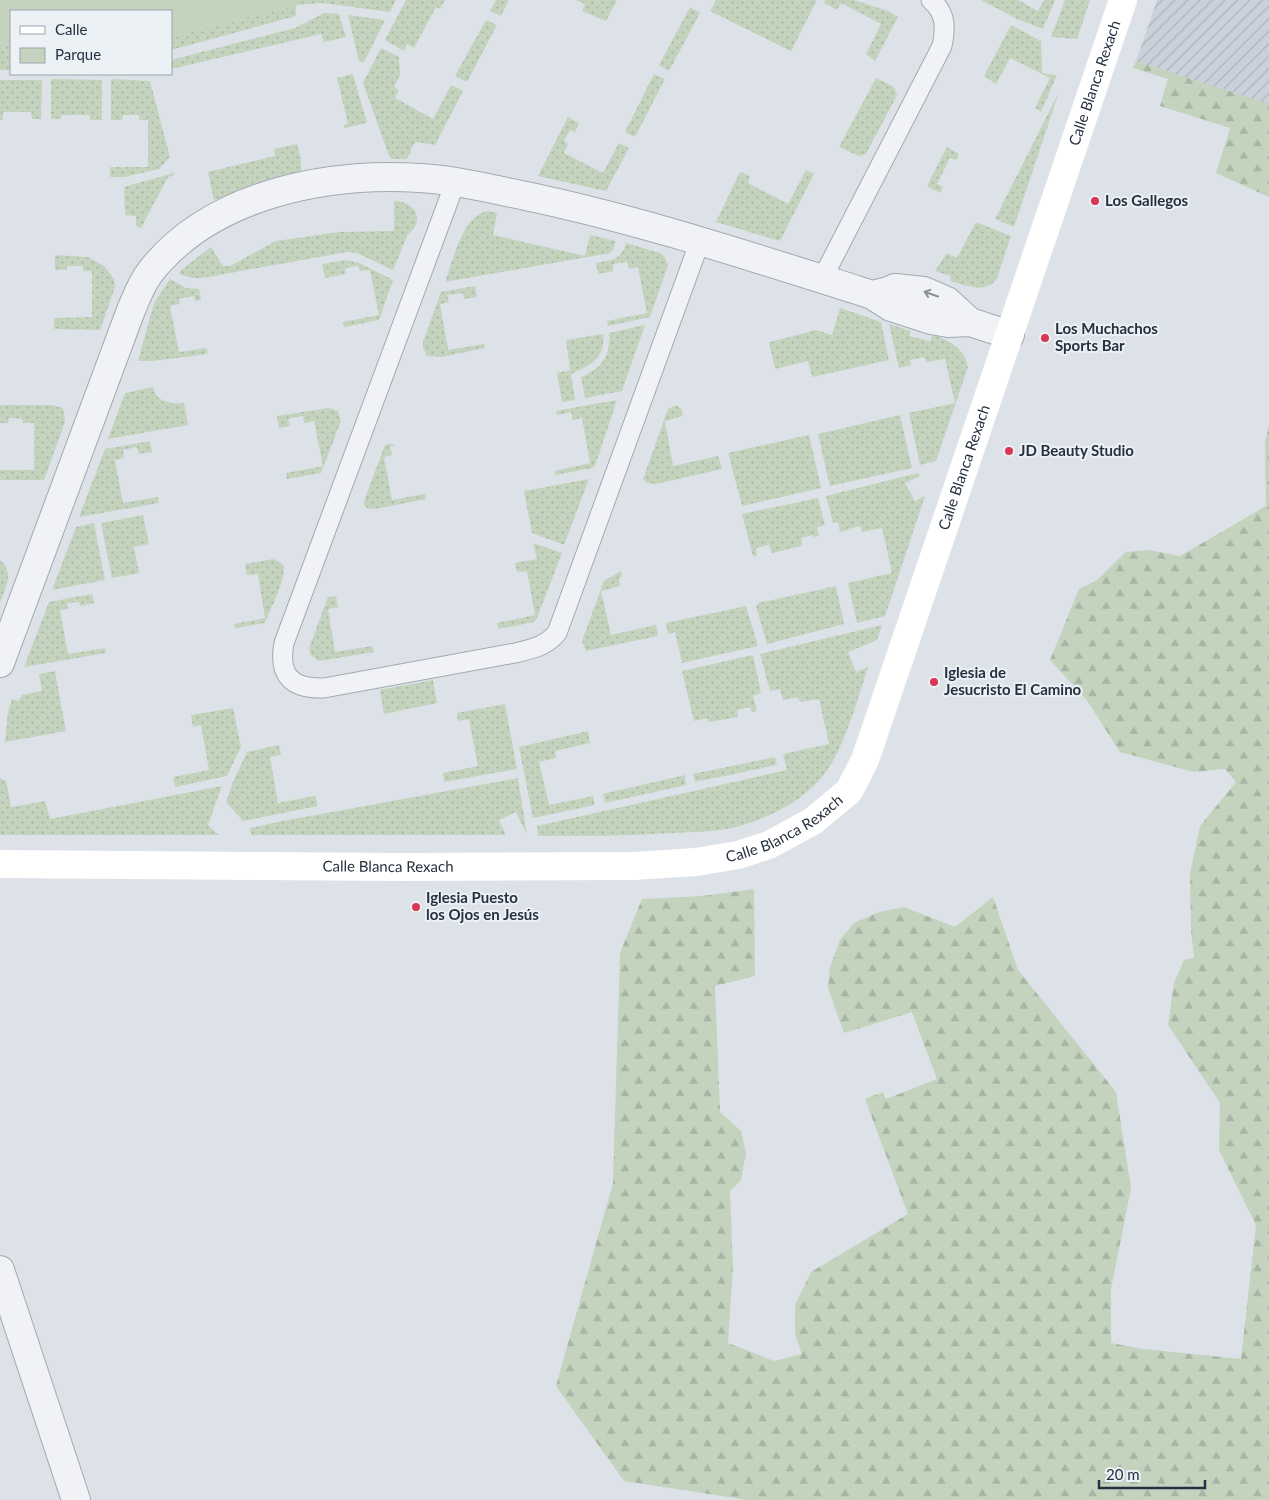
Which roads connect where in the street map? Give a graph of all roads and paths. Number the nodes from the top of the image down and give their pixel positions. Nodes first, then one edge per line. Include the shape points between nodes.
1 (932, 0) edge
2 (1123, 0) edge
3 (455, 183) junction
4 (700, 241) junction
5 (822, 279) junction
6 (1010, 335) junction
7 (1, 659) edge
8 (0, 864) edge
9 (0, 1270) edge
10 (76, 1500) edge

1 - 5 lane via 943,15 945,31 942,46
2 - 6 street, Calle Blanca Rexach
3 - 4 street via 597,212
3 - 4 lane via 284,643 282,662 287,675 298,684 324,688 515,652 550,641 557,633
3 - 7 street via 395,178 345,180 291,189 254,200 209,220 164,256 150,273 131,310
4 - 5 street
5 - 6 street via 872,295 895,288 924,291 947,301 970,322
6 - 8 street, Calle Blanca Rexach via 865,760 849,791 813,821 769,845 738,855 696,862 633,866
9 - 10 street

